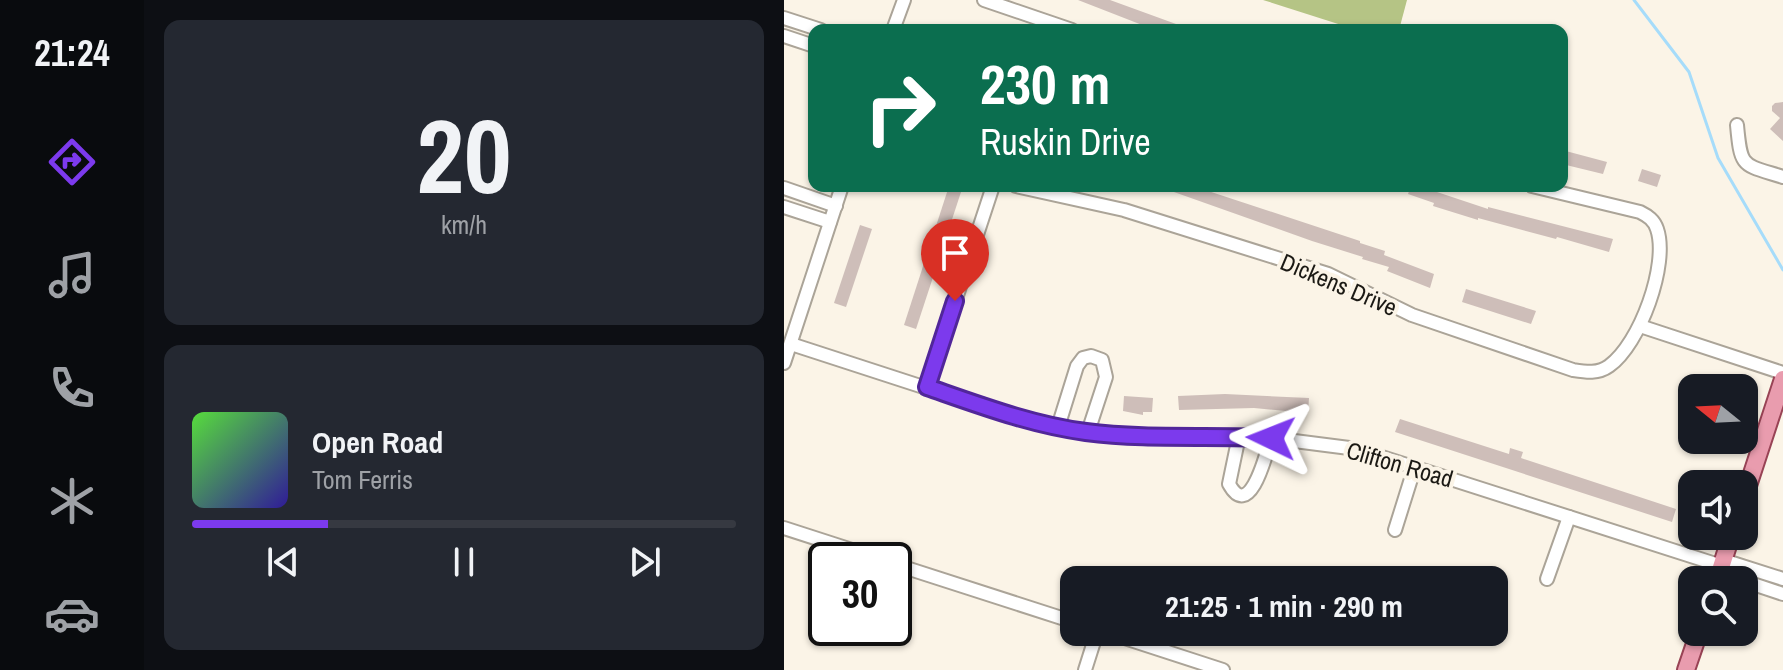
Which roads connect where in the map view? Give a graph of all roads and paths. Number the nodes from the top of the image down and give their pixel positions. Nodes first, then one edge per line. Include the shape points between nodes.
1 (904, 0) edge
2 (984, 0) edge
3 (784, 18) edge
4 (895, 24) edge
5 (1043, 24) edge
6 (808, 26) edge
7 (784, 36) edge
8 (808, 44) edge
9 (1737, 125) dead end
10 (1783, 177) edge
11 (784, 188) edge
12 (840, 192) edge
13 (991, 192) edge
14 (1043, 192) edge
15 (1557, 192) edge
16 (836, 206) junction
17 (784, 207) edge
18 (830, 222) junction
19 (1640, 326) junction
20 (791, 344) junction
21 (784, 361) edge
22 (1783, 373) edge
23 (1783, 379) edge
24 (927, 387) junction
25 (1058, 427) junction
26 (1088, 432) junction
27 (1239, 436) junction
28 (1271, 438) junction
29 (1415, 466) junction
30 (1753, 470) edge
31 (1569, 517) junction
32 (784, 528) edge
33 (1395, 530) dead end
34 (827, 542) edge
35 (1709, 566) edge
36 (912, 570) edge
37 (1758, 575) edge
38 (1547, 579) dead end
39 (1783, 579) edge
40 (1758, 586) edge
41 (1783, 594) edge
42 (1060, 617) edge
43 (1093, 646) edge
44 (1149, 646) edge
45 (1694, 646) edge
46 (1085, 670) edge
47 (1223, 670) edge
48 (1686, 670) edge

1 - 4 street
2 - 5 street
3 - 6 street
7 - 8 street
9 - 10 street via 1740,156 1747,166
11 - 16 street
12 - 16 street
13 - 24 street
14 - 19 street, Dickens Drive via 1124,210 1328,274 1438,325 1573,370 1594,373 1609,366
15 - 19 street, Dickens Drive via 1640,212 1656,226 1660,260
16 - 18 street
17 - 18 street
18 - 20 street
19 - 22 street
20 - 21 street
20 - 24 street, Clifton Road
23 - 30 main road
24 - 25 street, Clifton Road
25 - 26 street, Clifton Road
25 - 26 street via 1077,366 1091,356 1102,360 1106,377
26 - 27 street, Clifton Road
27 - 28 street, Clifton Road
27 - 28 street via 1229,484 1239,494 1255,486
28 - 29 street, Clifton Road via 1357,449
29 - 31 street, Clifton Road
29 - 33 street
31 - 35 street, Clifton Road
31 - 38 street
32 - 34 street
36 - 42 street
37 - 39 street
40 - 41 street
43 - 46 street
44 - 47 street
45 - 48 main road

